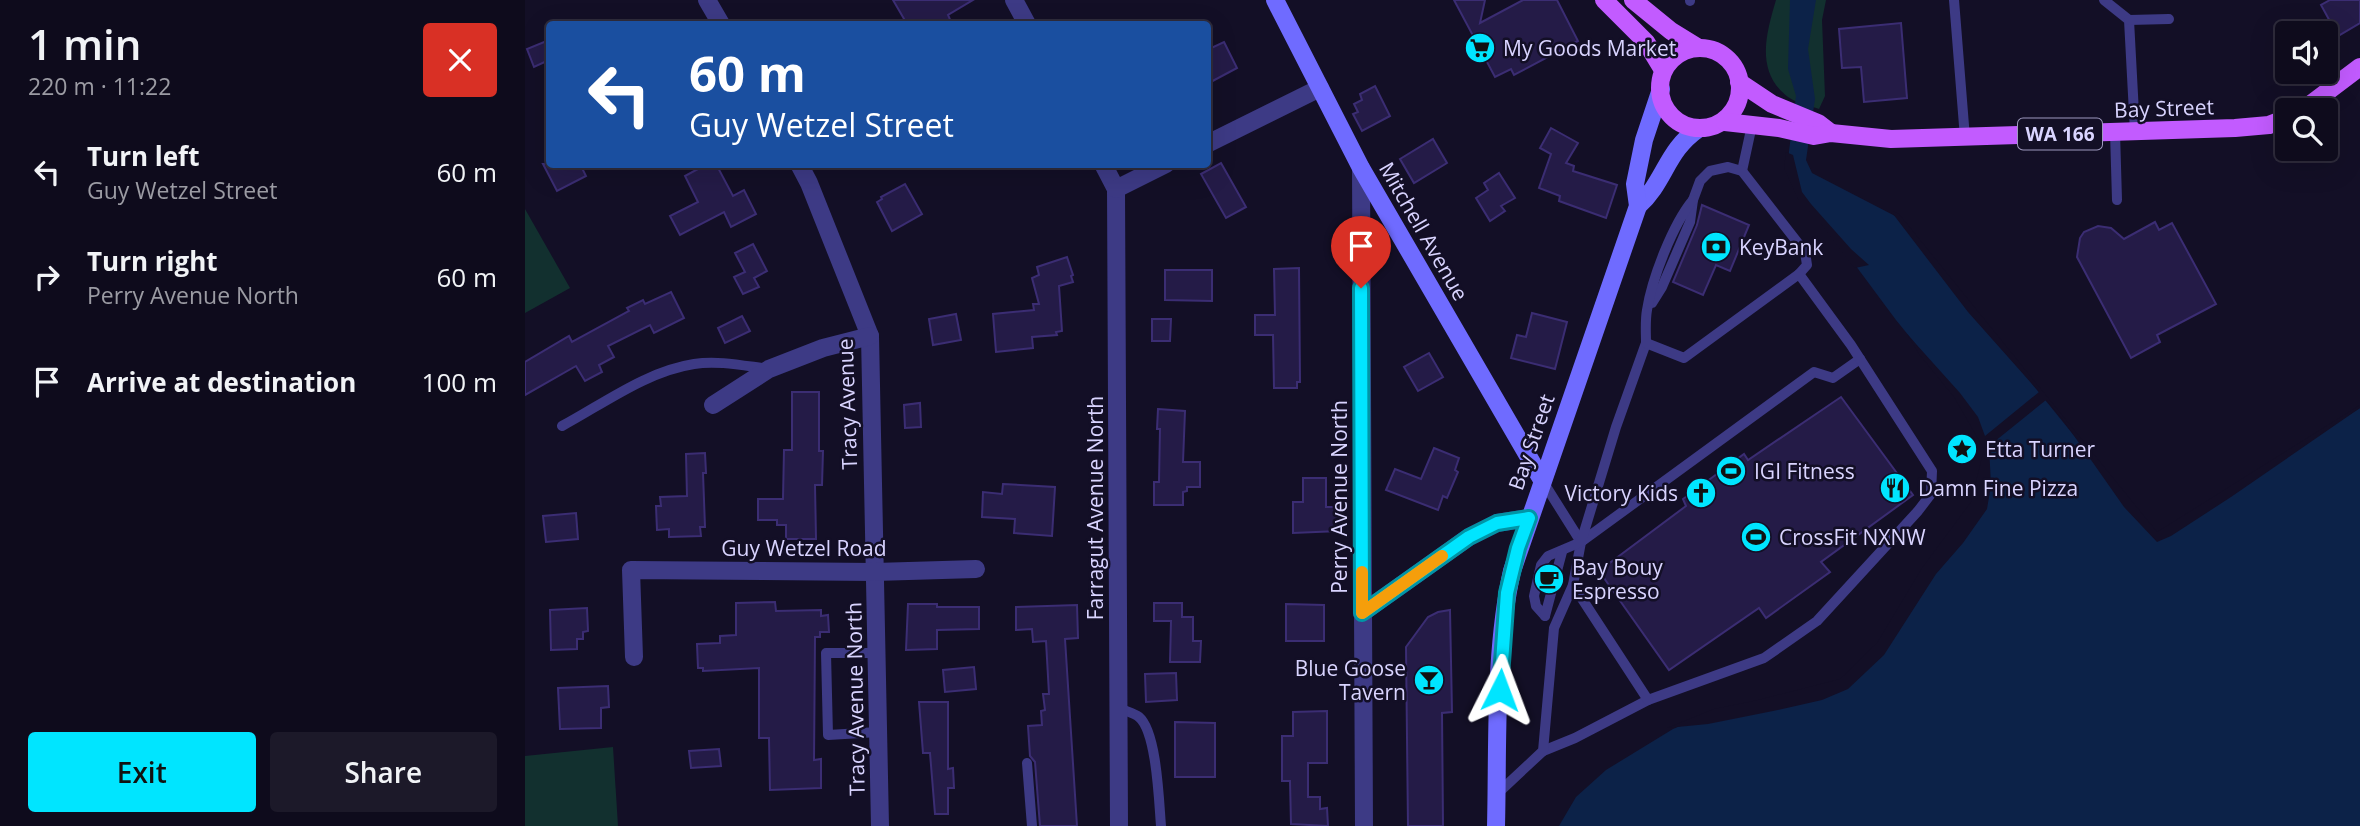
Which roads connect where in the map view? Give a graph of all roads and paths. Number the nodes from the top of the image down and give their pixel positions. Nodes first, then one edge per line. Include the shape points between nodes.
1 (707, 0) edge
2 (1014, 0) edge
3 (1275, 0) edge
4 (1604, 0) edge
5 (1633, 0) edge
6 (1954, 0) edge
7 (2104, 0) edge
8 (1651, 6) edge
9 (2169, 19) dead end
10 (2129, 20) junction
11 (719, 21) edge
12 (1025, 21) edge
13 (1697, 47) junction
14 (2360, 67) edge
15 (1663, 70) junction
16 (1739, 82) junction
17 (1319, 88) junction
18 (1661, 89) junction
19 (2319, 98) edge
20 (1781, 119) junction
21 (1725, 122) junction
22 (2275, 123) edge
23 (1752, 124) junction
24 (1698, 129) junction
25 (2115, 132) junction
26 (2135, 132) junction
27 (1965, 138) junction
28 (1211, 142) edge
29 (1361, 167) junction
30 (801, 168) edge
31 (1105, 168) edge
32 (1158, 168) edge
33 (1742, 170) junction
34 (1116, 189) junction
35 (2117, 200) dead end
36 (1638, 206) junction
37 (1799, 274) junction
38 (870, 336) junction
39 (1646, 343) junction
40 (1860, 359) junction
41 (769, 369) junction
42 (713, 405) dead end
43 (562, 426) dead end
44 (1542, 480) junction
45 (1529, 518) junction
46 (1581, 542) junction
47 (1562, 552) junction
48 (976, 569) dead end
49 (875, 572) junction
50 (1573, 584) junction
51 (1362, 613) junction
52 (876, 653) junction
53 (634, 657) dead end
54 (1648, 699) junction
55 (1119, 708) junction
56 (878, 732) junction
57 (1543, 751) junction
58 (1027, 763) dead end
59 (1497, 794) junction
60 (880, 826) edge
61 (1032, 826) edge
62 (1119, 826) edge
63 (1161, 826) edge
64 (1364, 826) edge
65 (1496, 826) edge

1 - 11 street
2 - 12 street
3 - 17 main road, Mitchell Avenue
4 - 15 main road via 1646,41
5 - 8 main road, WA 166
6 - 27 lane
7 - 10 lane
8 - 13 main road, WA 166 via 1671,31
9 - 10 lane
10 - 26 lane
13 - 15 main road via 1676,54
13 - 16 main road, WA 166 via 1724,57
14 - 19 main road
15 - 18 main road
16 - 20 main road, Bay Street / WA 166
16 - 21 main road via 1738,103
17 - 28 street
17 - 29 main road, Mitchell Avenue
18 - 24 main road via 1671,114
18 - 36 main road, Bay Street via 1635,184
20 - 23 main road, Bay Street / WA 166
20 - 27 main road, Bay Street / WA 166 via 1821,131 1891,139
21 - 23 main road, Bay Street / WA 166
21 - 24 main road, WA 166
22 - 26 main road, Bay Street / WA 166
23 - 33 lane
24 - 36 main road, Bay Street via 1677,147 1653,193
25 - 26 main road, Bay Street / WA 166
25 - 27 main road, Bay Street / WA 166
25 - 35 lane
29 - 44 main road, Mitchell Avenue
29 - 51 street, Perry Avenue North
30 - 38 street, Tracy Avenue
31 - 34 street
32 - 34 street
33 - 37 lane via 1805,252 1807,265
33 - 39 lane via 1710,171 1700,181 1690,222 1647,311
34 - 55 street, Farragut Avenue North
36 - 44 main road, Bay Street
37 - 39 lane via 1684,358
37 - 40 lane
38 - 41 street
38 - 49 street, Tracy Avenue
39 - 46 lane
40 - 46 lane via 1833,378 1814,372
40 - 54 lane via 1932,471 1931,494 1817,621 1764,658
41 - 42 street
41 - 43 lane via 693,364 635,385
44 - 45 main road, Bay Street
44 - 46 lane
45 - 51 street via 1497,523 1469,537
45 - 59 main road, Bay Street via 1507,593
46 - 47 lane
46 - 50 lane
47 - 47 lane via 1548,556 1541,565 1534,596 1545,616
48 - 49 street, Guy Wetzel Road
49 - 52 street, Tracy Avenue North
49 - 53 street, Guy Wetzel Road via 631,570
50 - 54 lane
50 - 57 lane via 1554,628
51 - 64 street, Perry Avenue North
52 - 56 street, Tracy Avenue North
52 - 56 lane via 827,653 828,735
54 - 57 lane
55 - 62 street, Farragut Avenue North
55 - 63 lane via 1140,718 1148,733
56 - 60 street, Tracy Avenue North
57 - 59 lane
58 - 61 lane
59 - 65 main road, Bay Street

